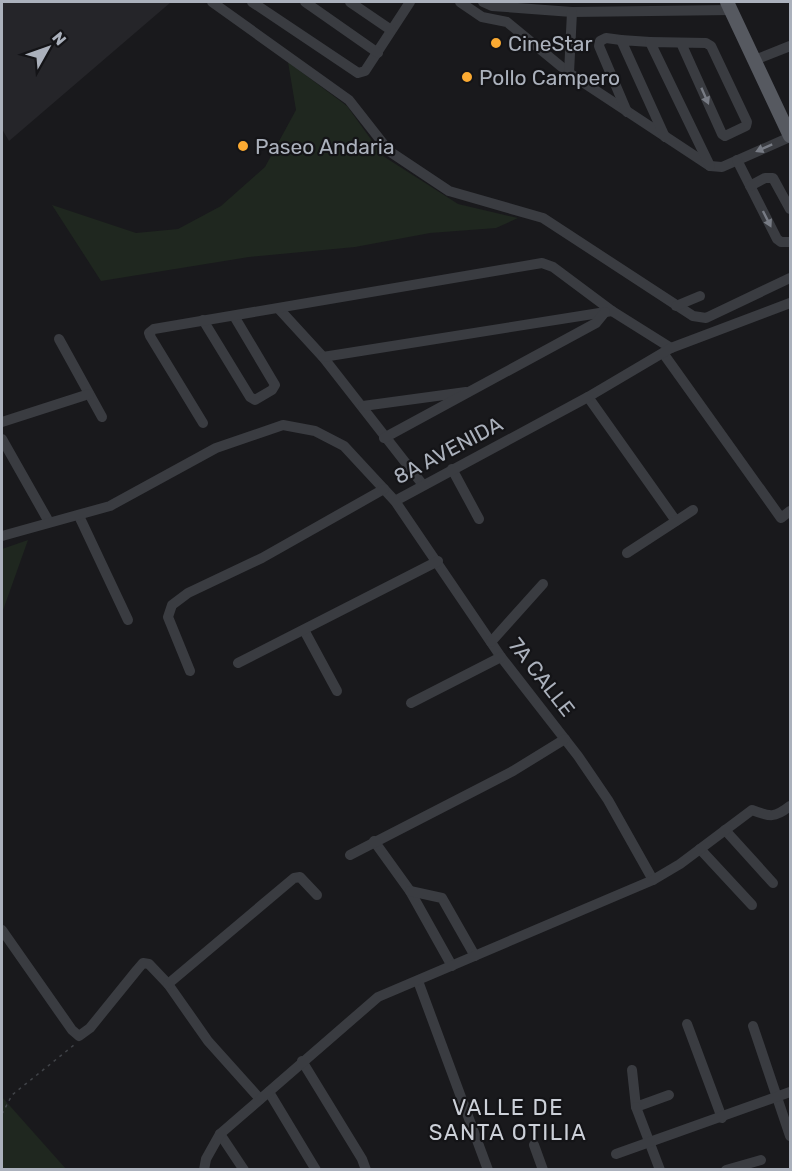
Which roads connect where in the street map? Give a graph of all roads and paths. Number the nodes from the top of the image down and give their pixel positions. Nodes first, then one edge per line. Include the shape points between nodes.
1 (212, 2) edge
2 (252, 2) edge
3 (305, 2) edge
4 (350, 2) edge
5 (370, 2) edge
6 (397, 2) edge
7 (410, 2) edge
8 (460, 2) edge
9 (483, 2) edge
10 (730, 6) edge
11 (363, 11) junction
12 (572, 12) junction
13 (399, 17) junction
14 (391, 30) junction
15 (621, 40) junction
16 (650, 42) junction
17 (681, 43) junction
18 (790, 46) edge
19 (378, 52) junction
20 (755, 60) junction
21 (569, 73) junction
22 (628, 113) junction
23 (790, 136) edge
24 (665, 137) junction
25 (737, 160) junction
26 (710, 166) junction
27 (750, 186) junction
28 (790, 209) edge
29 (790, 242) edge
30 (790, 278) edge
31 (700, 296) dead end
32 (790, 303) edge
33 (676, 306) junction
34 (279, 309) junction
35 (609, 311) junction
36 (234, 316) junction
37 (203, 320) junction
38 (59, 339) dead end
39 (667, 351) junction
40 (323, 357) junction
41 (475, 390) junction
42 (89, 394) junction
43 (440, 395) junction
44 (588, 397) junction
45 (363, 406) junction
46 (444, 407) junction
47 (102, 417) dead end
48 (2, 422) edge
49 (203, 423) dead end
50 (384, 438) junction
51 (2, 439) edge
52 (452, 470) junction
53 (423, 485) junction
54 (384, 489) junction
55 (395, 501) junction
56 (693, 510) dead end
57 (786, 514) edge
58 (79, 516) junction
59 (479, 519) dead end
60 (676, 521) junction
61 (49, 522) junction
62 (2, 536) edge
63 (627, 554) dead end
64 (438, 561) junction
65 (543, 584) dead end
66 (128, 620) dead end
67 (304, 630) junction
68 (491, 642) junction
69 (501, 657) junction
70 (238, 663) dead end
71 (190, 671) dead end
72 (337, 691) dead end
73 (411, 703) dead end
74 (566, 739) junction
75 (790, 806) edge
76 (725, 830) junction
77 (374, 841) junction
78 (700, 849) junction
79 (350, 855) dead end
80 (653, 880) junction
81 (773, 883) dead end
82 (410, 891) junction
83 (317, 896) dead end
84 (752, 905) dead end
85 (2, 930) edge
86 (475, 956) junction
87 (452, 966) junction
88 (418, 981) junction
89 (168, 984) junction
90 (687, 1024) dead end
91 (753, 1026) dead end
92 (79, 1036) junction
93 (302, 1061) junction
94 (632, 1070) dead end
95 (790, 1092) edge
96 (265, 1095) junction
97 (669, 1095) dead end
98 (778, 1097) junction
99 (636, 1107) junction
100 (2, 1114) edge
101 (722, 1118) junction
102 (220, 1134) junction
103 (790, 1136) edge
104 (650, 1143) junction
105 (534, 1145) dead end
106 (616, 1154) dead end
107 (761, 1160) dead end
108 (204, 1170) edge
109 (244, 1170) edge
110 (316, 1170) edge
111 (366, 1170) edge
112 (488, 1170) edge
113 (543, 1170) edge
114 (660, 1170) edge
115 (726, 1170) edge

1 - 33 street via 349,100 389,151 449,191 543,218
2 - 19 street via 353,72 365,71
3 - 19 street
4 - 11 street
5 - 11 street
6 - 13 street
7 - 13 street
8 - 21 street via 482,17 507,22
9 - 12 street
10 - 12 street
10 - 20 main road
11 - 14 street
12 - 21 street
13 - 14 street
14 - 19 street
15 - 16 street
15 - 22 street via 606,38 599,46
15 - 24 street
16 - 17 street
16 - 26 street
17 -> 17 street via 722,134 746,126 711,46
18 - 20 street
20 - 23 main road
21 - 22 street
22 - 24 street
23 -> 25 street
24 - 26 street
25 - 26 street via 722,167
25 - 27 street
27 - 28 street via 773,178
27 -> 29 street via 777,239
30 - 33 street via 706,318
31 - 33 street
32 - 39 street, 8A AVENIDA
34 - 35 street via 542,263 553,267
34 - 36 street
34 - 40 street
35 - 39 street
35 - 40 street
35 - 41 street via 596,323
36 - 37 street
36 - 37 street via 275,385 255,400
37 - 49 street via 149,333
38 - 42 street
39 - 44 street, 8A AVENIDA
39 - 57 street
40 - 45 street
41 - 43 street
41 - 46 street
42 - 47 street
42 - 48 street
43 - 45 street
43 - 46 street
44 - 52 street, 8A AVENIDA
44 - 60 street
45 - 50 street
46 - 50 street
50 - 53 street
51 - 61 street
52 - 53 street, 8A AVENIDA
52 - 59 street
53 - 55 street, 8A AVENIDA
54 - 55 street, 8A AVENIDA
54 - 58 street, 8A AVENIDA via 344,446 315,431 282,425 216,448 110,506
54 - 71 street via 172,604 168,617
55 - 64 street, 7A CALLE
56 - 60 street
58 - 61 street, 8A AVENIDA
58 - 66 street
60 - 63 street
61 - 62 street, 8A AVENIDA
64 - 67 street
64 - 68 street, 7A CALLE
65 - 68 street
67 - 70 street
67 - 72 street
68 - 69 street, 7A CALLE
69 - 73 street
69 - 74 street, 7A CALLE
74 - 77 street via 513,771
74 - 80 street, 7A CALLE via 608,800
75 - 76 street via 777,817 752,810
76 - 78 street
76 - 81 street
77 - 79 street
77 - 82 street
78 - 80 street
78 - 84 street
80 - 86 street
82 - 86 street via 442,898
82 - 87 street
83 - 89 street via 300,877 294,878
85 - 92 street
86 - 87 street
87 - 88 street
88 - 93 street via 378,997
88 - 112 street
89 - 92 street via 149,964 143,963
89 - 96 street via 208,1041
90 - 101 street
91 - 98 street
92 - 100 path via 75,1044 12,1095
93 - 96 street
93 - 111 street
94 - 99 street
95 - 98 street
96 - 102 street
96 - 110 street
97 - 99 street
98 - 101 street
98 - 103 street
99 - 104 street
101 - 104 street
102 - 108 street
102 - 109 street
104 - 106 street
104 - 114 street
105 - 113 street
107 - 115 street

